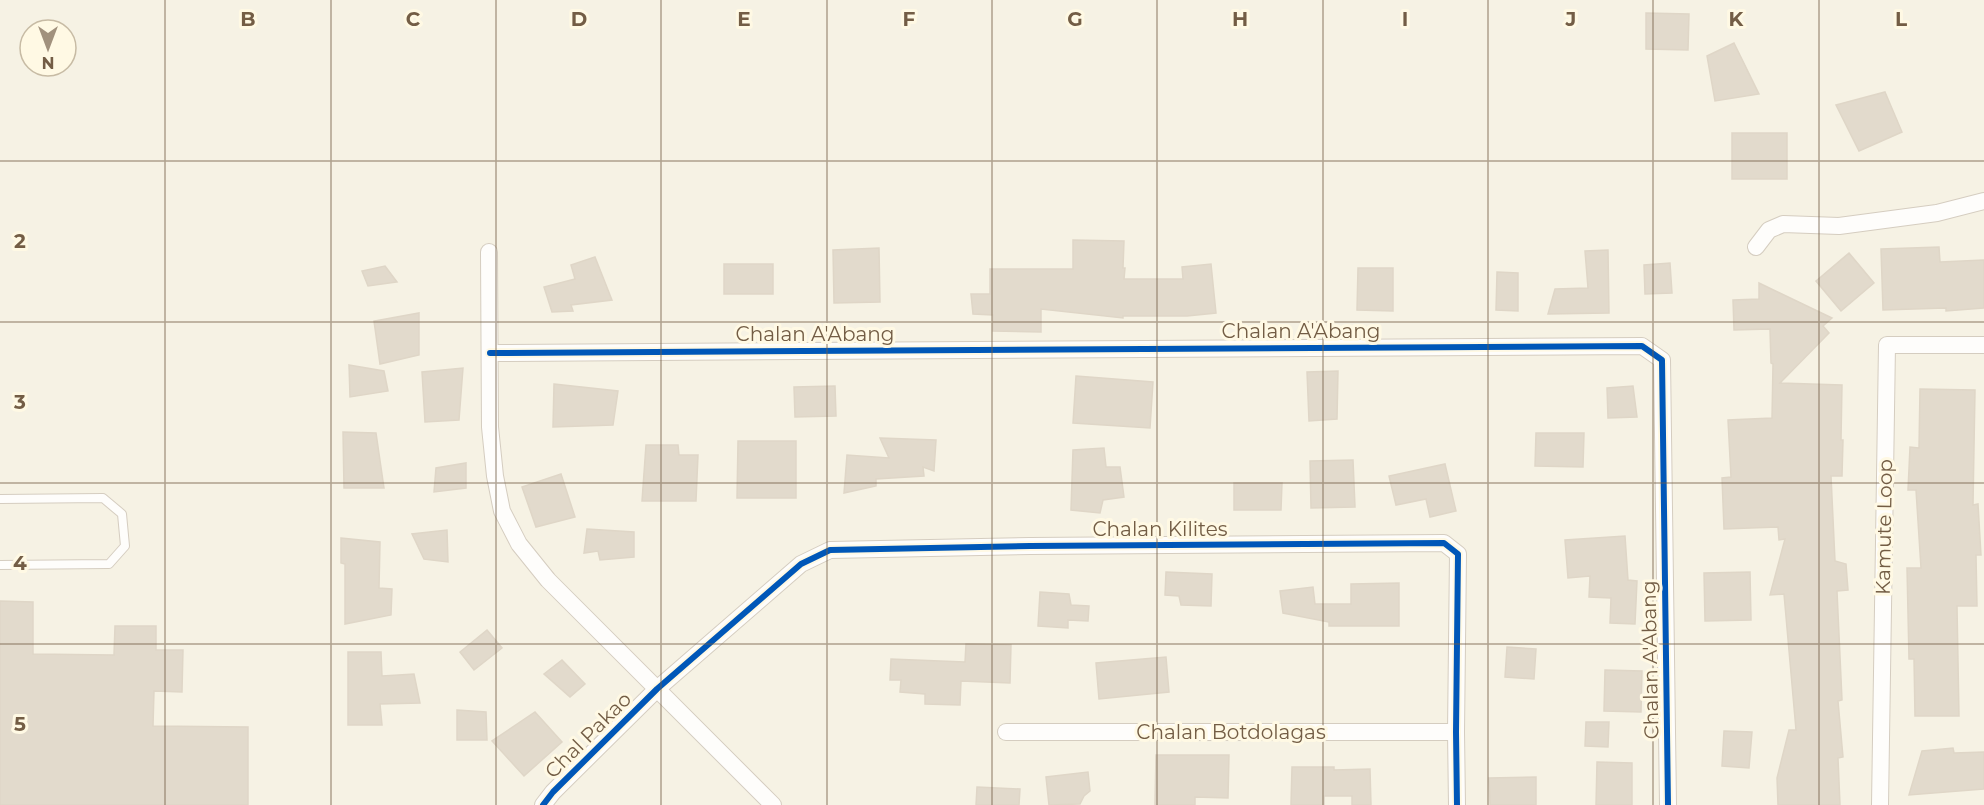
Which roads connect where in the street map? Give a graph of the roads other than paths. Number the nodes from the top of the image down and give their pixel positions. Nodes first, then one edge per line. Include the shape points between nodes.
1 (1984, 201) edge
2 (1756, 247) dead end
3 (489, 252) dead end
4 (1984, 345) edge
5 (490, 353) junction
6 (0, 499) edge
7 (0, 565) edge
8 (657, 689) junction
9 (1006, 732) dead end
10 (1456, 732) junction
11 (543, 805) edge
12 (773, 805) edge
13 (1457, 805) edge
14 (1668, 805) edge
15 (1880, 805) edge

1 - 2 street via 1937,213 1839,226 1783,224 1769,230
3 - 5 street
4 - 15 street, Kamute Loop via 1887,345
5 - 8 street via 490,427 502,511 519,544 548,580
5 - 14 street, Chalan A'Abang via 1642,346 1662,360 1663,369
6 - 7 lane via 103,498 122,514 125,546 109,564
8 - 10 street, Chalan Kilites via 801,564 830,550 1444,543 1458,554
8 - 11 street, Chal Pakao
8 - 12 street
9 - 10 street, Chalan Botdolagas
10 - 13 street, Chalan Kilites

